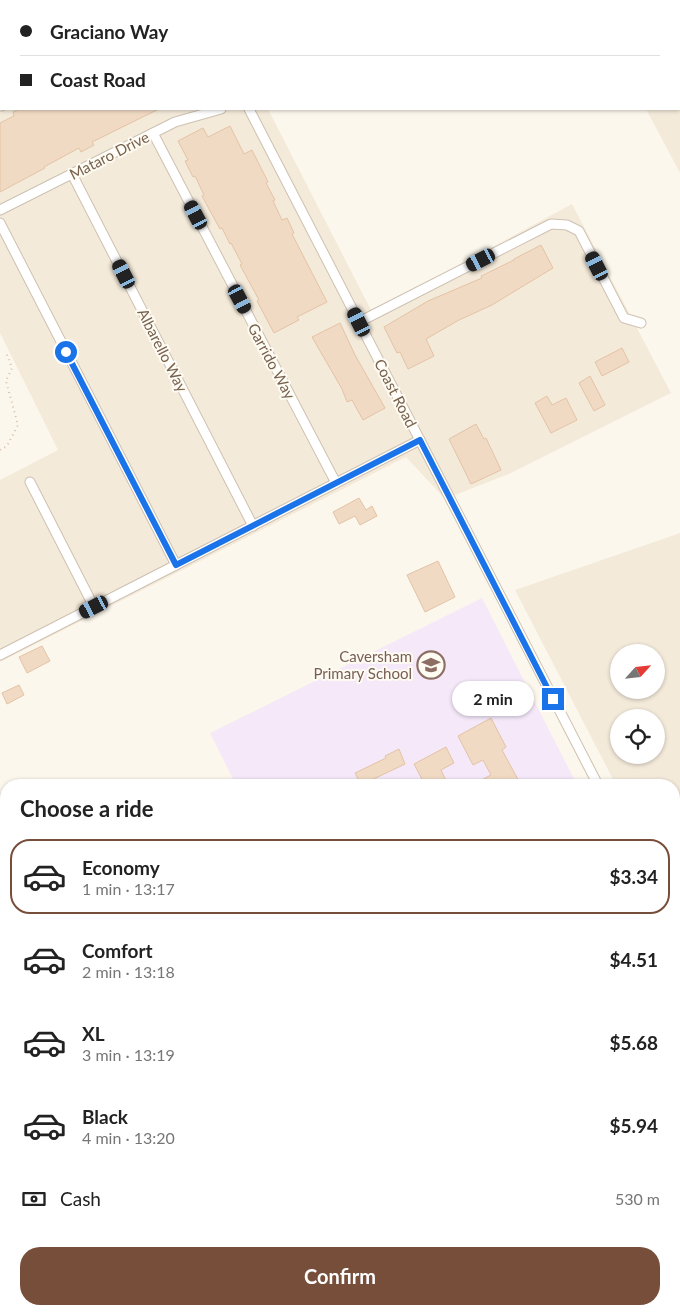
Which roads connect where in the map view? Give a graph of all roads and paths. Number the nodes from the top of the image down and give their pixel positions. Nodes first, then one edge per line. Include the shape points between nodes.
1 (217, 110) edge
2 (250, 110) edge
3 (153, 133) junction
4 (72, 174) junction
5 (0, 210) edge
6 (0, 223) edge
7 (359, 322) junction
8 (641, 323) dead end
9 (6, 352) dead end
10 (420, 440) junction
11 (0, 450) edge
12 (30, 482) dead end
13 (336, 483) junction
14 (253, 526) junction
15 (176, 565) junction
16 (94, 607) junction
17 (0, 655) edge
18 (595, 779) edge

1 - 3 street, Mataro Drive via 174,122
2 - 7 street, Coast Road
3 - 4 street, Mataro Drive
3 - 13 street, Garrido Way
4 - 5 street, Mataro Drive
4 - 14 street, Albarello Way
6 - 15 street
7 - 8 street via 551,224 567,225 579,231 624,318
7 - 10 street, Coast Road
9 - 11 path via 12,368 6,381 18,425 7,446
10 - 13 street
10 - 18 street, Coast Road
12 - 16 street
13 - 14 street
14 - 15 street
15 - 16 street
16 - 17 street

